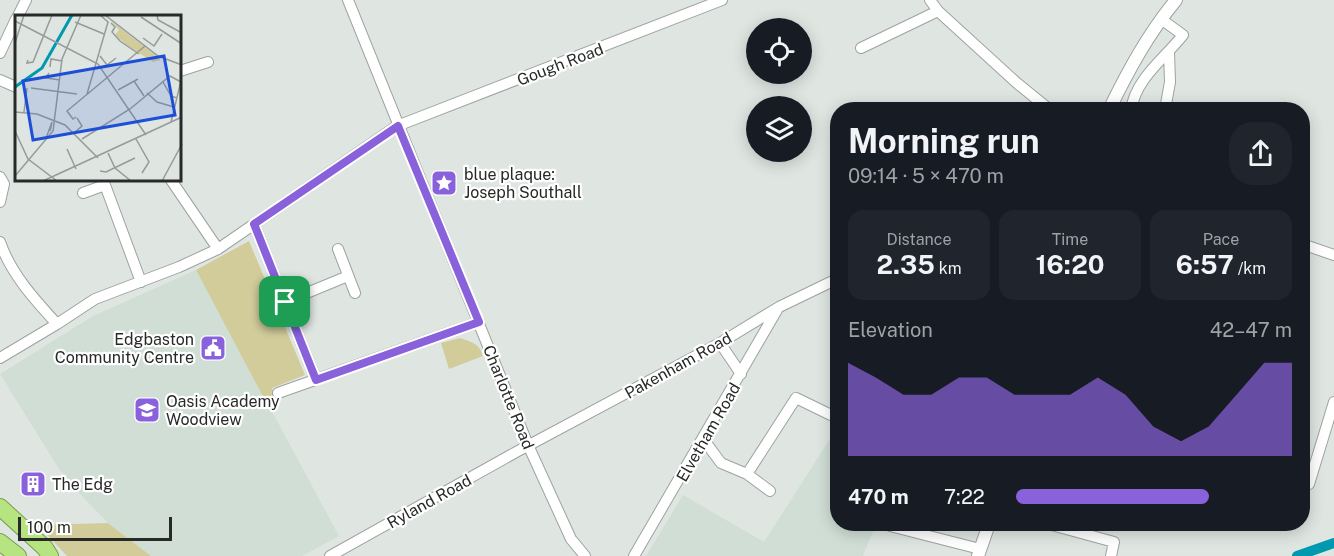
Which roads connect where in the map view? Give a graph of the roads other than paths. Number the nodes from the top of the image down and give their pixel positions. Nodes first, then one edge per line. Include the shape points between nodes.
1 (26, 0) edge
2 (348, 0) edge
3 (722, 0) edge
4 (930, 0) edge
5 (1176, 0) edge
6 (938, 11) junction
7 (18, 15) edge
8 (1161, 19) junction
9 (15, 22) edge
10 (861, 48) dead end
11 (1169, 52) junction
12 (0, 53) edge
13 (208, 62) dead end
14 (182, 70) edge
15 (0, 80) edge
16 (15, 87) edge
17 (1040, 102) edge
18 (1112, 102) edge
19 (1132, 102) edge
20 (1166, 102) edge
21 (398, 126) junction
22 (0, 177) edge
23 (172, 182) edge
24 (83, 193) dead end
25 (0, 202) edge
26 (254, 224) junction
27 (0, 242) edge
28 (1310, 247) edge
29 (218, 249) junction
30 (338, 249) dead end
31 (1334, 255) edge
32 (348, 276) junction
33 (141, 282) junction
34 (830, 282) edge
35 (355, 293) dead end
36 (285, 302) junction
37 (779, 307) junction
38 (479, 322) junction
39 (57, 324) junction
40 (720, 343) junction
41 (0, 358) edge
42 (741, 374) junction
43 (316, 380) junction
44 (278, 393) dead end
45 (1334, 402) edge
46 (830, 415) edge
47 (704, 440) junction
48 (528, 445) junction
49 (747, 474) junction
50 (1310, 481) edge
51 (770, 491) dead end
52 (0, 507) edge
53 (0, 521) edge
54 (907, 531) edge
55 (986, 531) edge
56 (1074, 531) edge
57 (0, 542) edge
58 (979, 552) edge
59 (18, 556) edge
60 (48, 556) edge
61 (330, 556) edge
62 (585, 556) edge
63 (634, 556) edge
64 (1111, 556) edge

1 - 7 street
2 - 21 street, Charlotte Road
3 - 21 street, Gough Road
4 - 6 street
5 - 8 street
6 - 10 street
6 - 17 street
8 - 11 street via 1183,35
8 - 18 street
9 - 12 street
11 - 19 street via 1143,80
11 - 20 street
13 - 14 street
15 - 16 street
21 - 26 street, Gough Road
21 - 38 street, Charlotte Road
22 - 25 street via 4,184
23 - 29 street
24 - 33 street via 105,185
26 - 29 street, Gough Road
26 - 36 street
27 - 39 street via 31,296
28 - 31 street
29 - 33 street, Gough Road
30 - 32 street
32 - 35 street
32 - 36 street
33 - 39 street, Gough Road via 95,299
34 - 37 street, Pakenham Road
36 - 43 street
37 - 40 street, Pakenham Road
37 - 42 street, Elvetham Road
38 - 43 street
38 - 48 street, Charlotte Road
39 - 41 street, Gough Road
40 - 42 street
40 - 48 street, Pakenham Road
42 - 47 street, Elvetham Road
43 - 44 street
45 - 50 street
46 - 49 street via 796,398
47 - 49 street via 722,463
47 - 63 street, Elvetham Road
48 - 61 street, Ryland Road
48 - 62 street, Charlotte Road via 571,539
49 - 51 street
52 - 60 highway via 45,548
53 - 60 highway
54 - 58 street
55 - 58 street
56 - 64 street via 1114,542
57 - 59 highway

